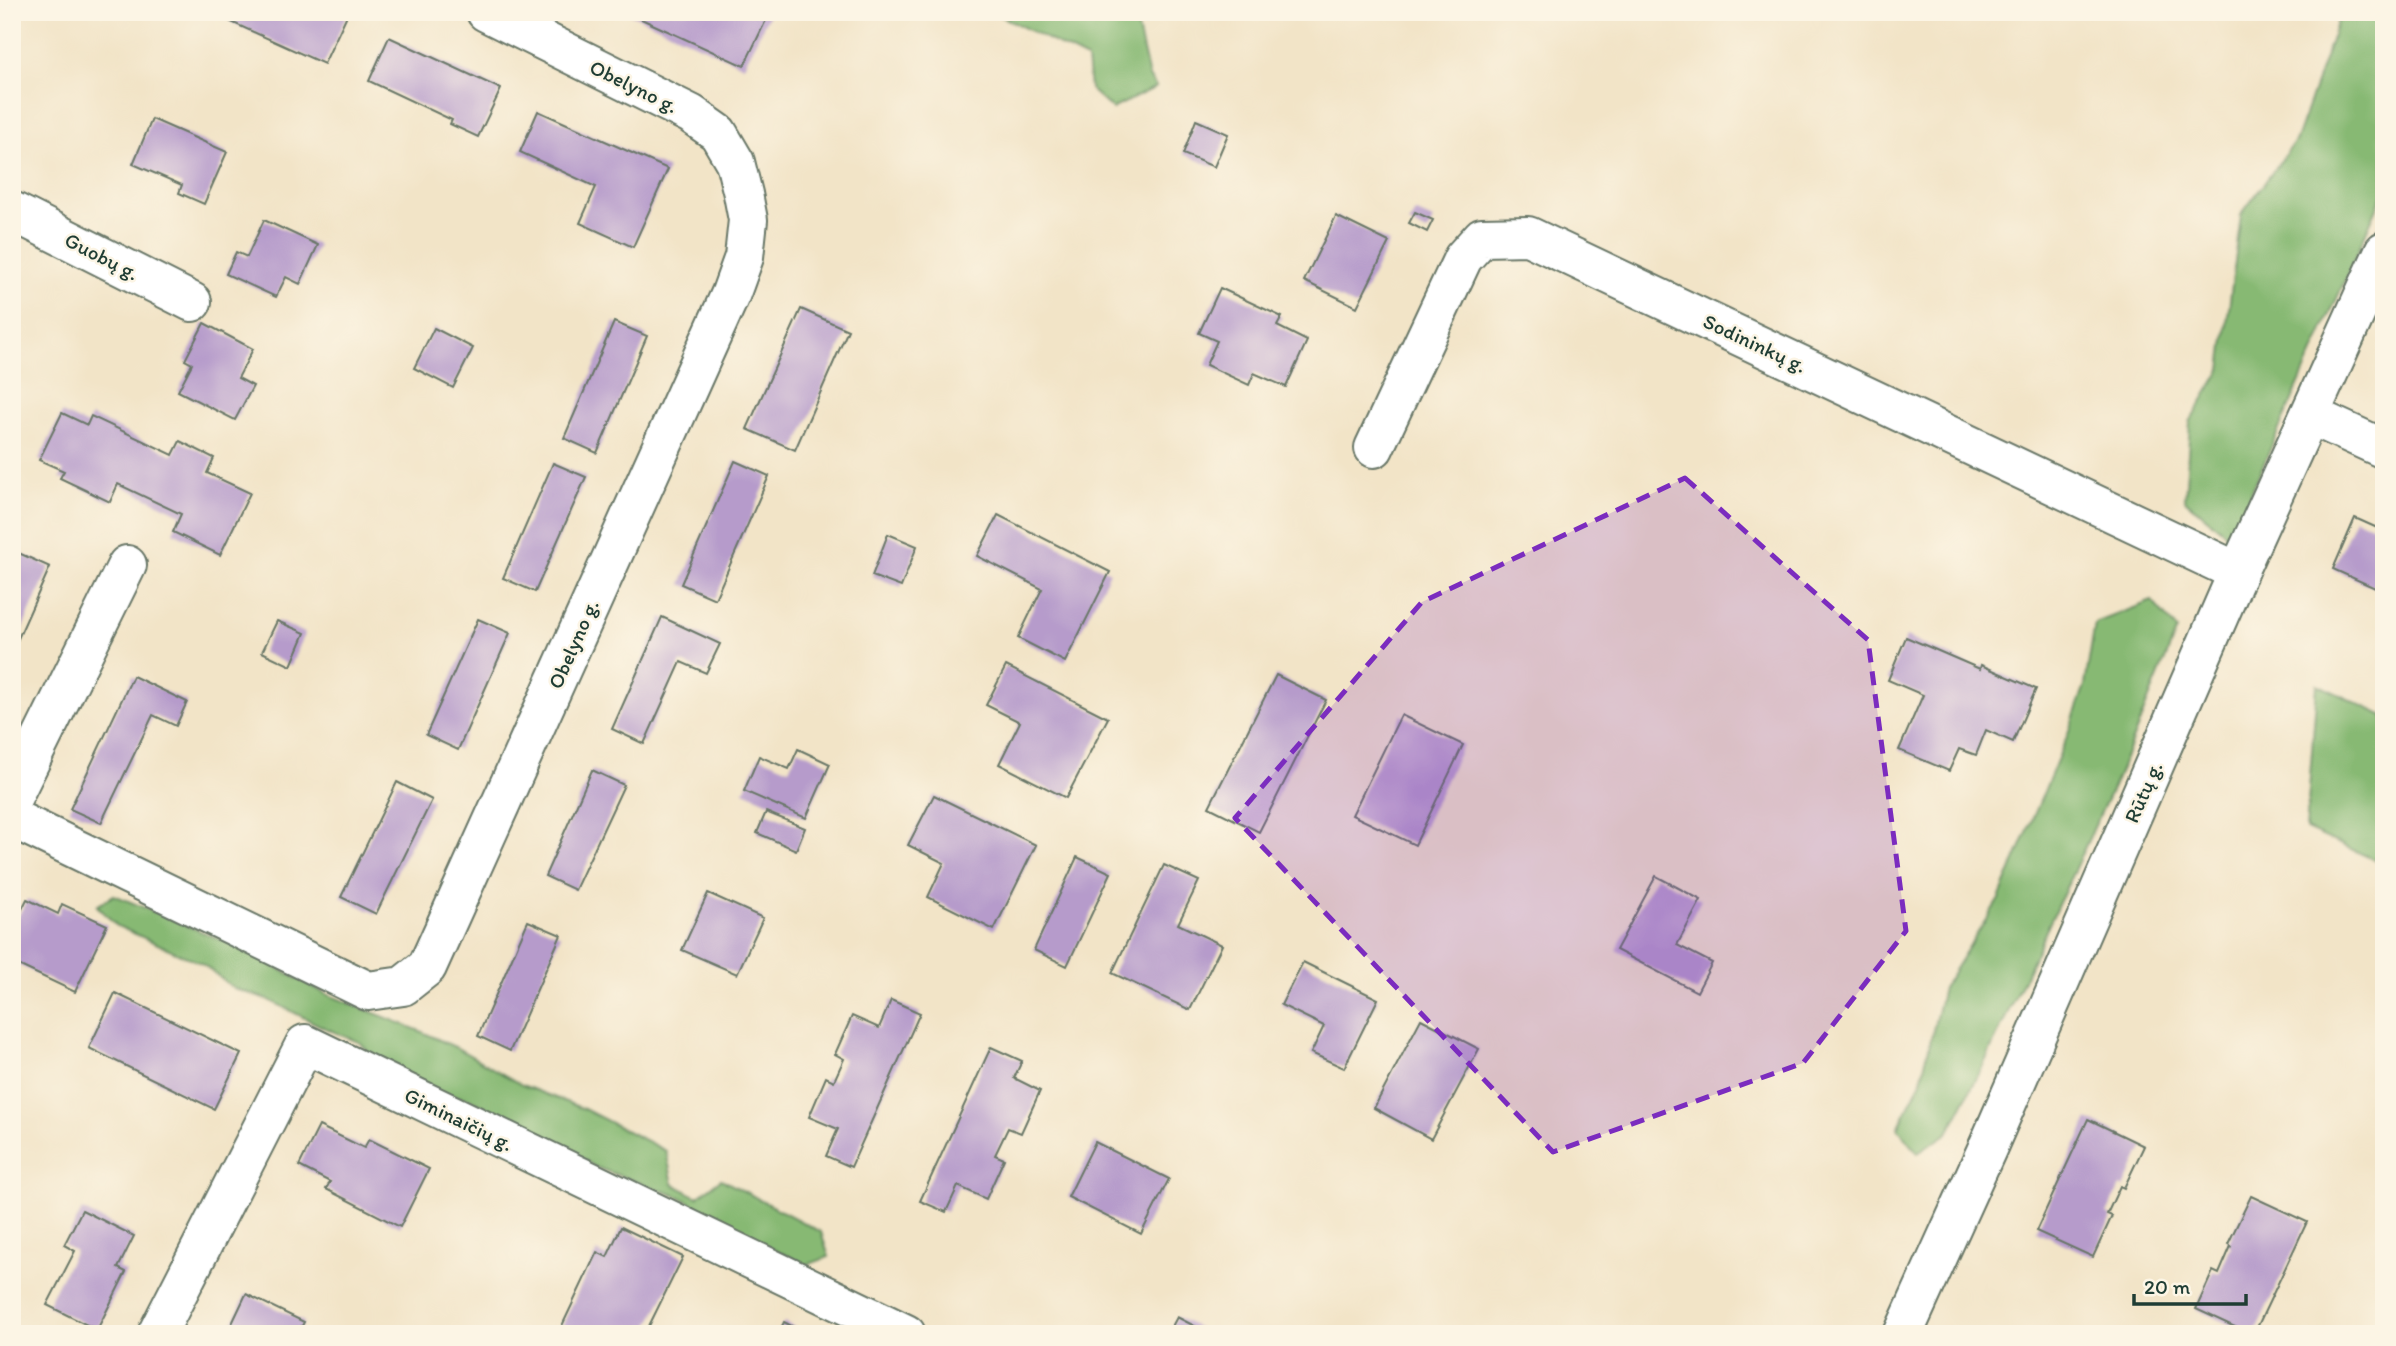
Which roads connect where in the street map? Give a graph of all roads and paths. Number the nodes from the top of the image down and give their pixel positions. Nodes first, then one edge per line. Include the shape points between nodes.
1 (486, 12) edge
2 (12, 211) edge
3 (2384, 251) edge
4 (192, 302) dead end
5 (2310, 415) junction
6 (1374, 448) dead end
7 (2384, 449) edge
8 (127, 565) dead end
9 (2238, 572) junction
10 (12, 798) edge
11 (12, 818) edge
12 (157, 1334) edge
13 (906, 1334) edge
14 (1903, 1334) edge

1 - 11 street, Obelyno g. via 691,114 718,133 735,162 748,220 744,257 732,293 427,967 403,986 368,991
2 - 4 street, Guobų g.
3 - 5 street, Rūtų g.
5 - 7 street
5 - 9 street, Rūtų g.
6 - 9 street, Sodininkų g. via 1463,258 1482,237 1528,236
8 - 10 street
9 - 14 street, Rūtų g.
12 - 13 street, Giminaičių g. via 305,1044

